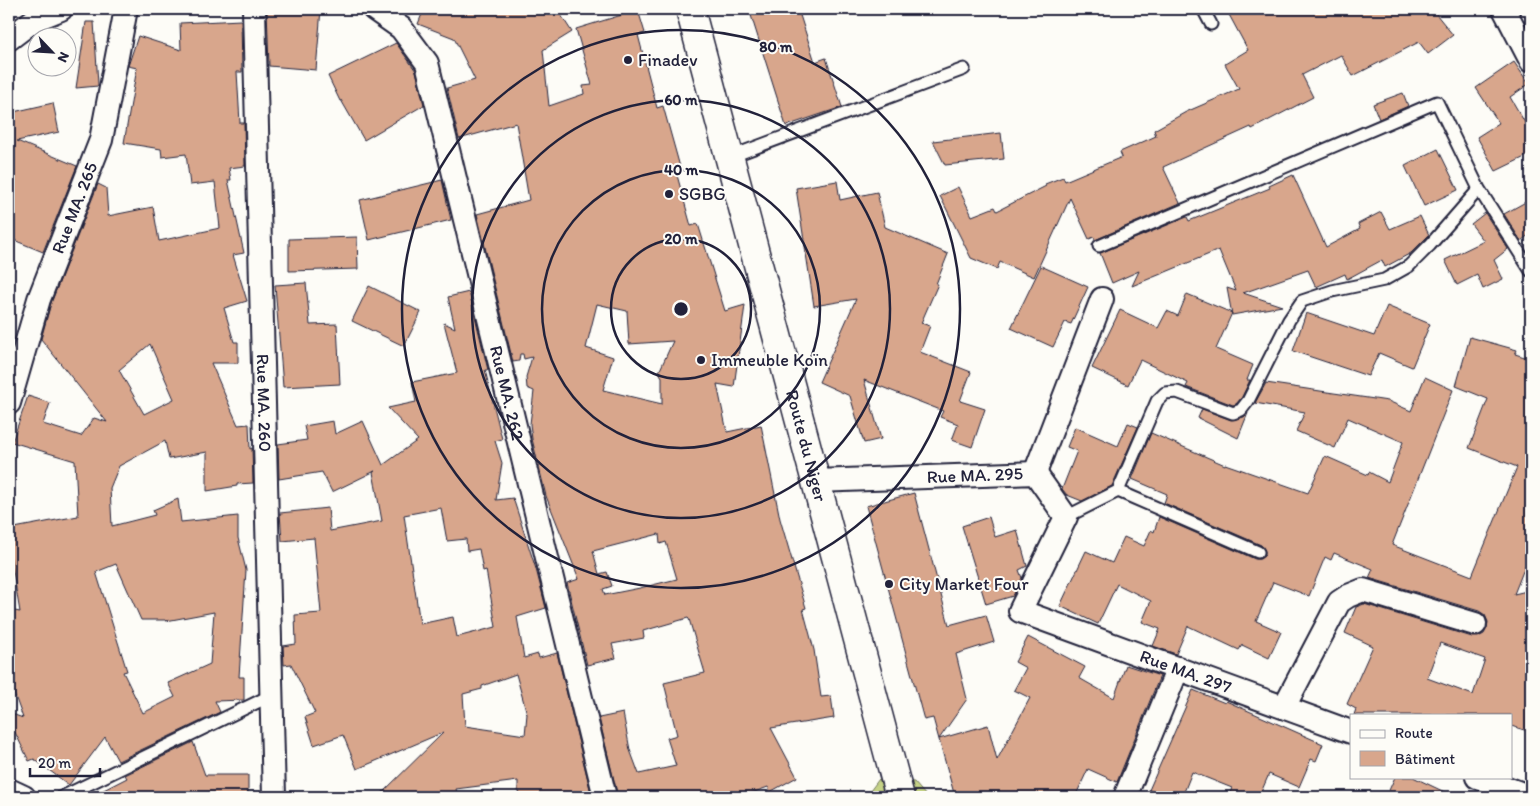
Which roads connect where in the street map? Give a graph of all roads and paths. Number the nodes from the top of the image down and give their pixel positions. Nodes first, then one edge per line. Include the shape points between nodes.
1 (61, 9) edge
2 (126, 9) edge
3 (254, 9) edge
4 (374, 9) edge
5 (690, 9) edge
6 (1203, 9) edge
7 (1504, 9) edge
8 (1210, 24) dead end
9 (9, 40) edge
10 (1531, 61) edge
11 (964, 69) dead end
12 (729, 157) junction
13 (1479, 189) junction
14 (1099, 246) dead end
15 (1531, 272) edge
16 (1102, 298) dead end
17 (9, 403) edge
18 (1035, 473) junction
19 (816, 480) junction
20 (1118, 491) junction
21 (1066, 517) junction
22 (1258, 552) dead end
23 (1475, 624) dead end
24 (1178, 668) junction
25 (272, 695) junction
26 (1284, 707) junction
27 (1350, 732) edge
28 (1480, 778) edge
29 (9, 790) edge
30 (24, 797) edge
31 (62, 797) edge
32 (274, 797) edge
33 (605, 797) edge
34 (900, 797) edge
35 (1125, 797) edge
36 (1531, 797) edge

1 - 9 street via 34,20
2 - 17 street, Rue MA. 265 via 101,140 39,299
3 - 25 street, Rue MA. 260
4 - 33 street, Rue MA. 262 via 401,28 427,63
5 - 12 main road, Route du Niger
6 - 8 lane
7 - 10 street
11 - 12 lane
12 - 19 main road, Route du Niger
13 - 14 lane via 1437,102
13 - 15 lane
13 - 20 lane via 1408,266 1384,280 1302,301 1288,320 1241,410 1233,413 1177,392 1165,393 1157,402
16 - 18 street
18 - 19 street, Rue MA. 295
18 - 21 street, Rue MA. 295
19 - 34 main road, Route du Niger
20 - 21 lane
20 - 22 lane
21 - 24 street, Rue MA. 297 via 1020,611
23 - 26 street via 1363,590 1348,596 1339,602
24 - 26 street, Rue MA. 297
24 - 35 street
25 - 31 lane
25 - 32 street, Rue MA. 260
26 - 27 street, Rue MA. 297
28 - 36 street
29 - 30 street

